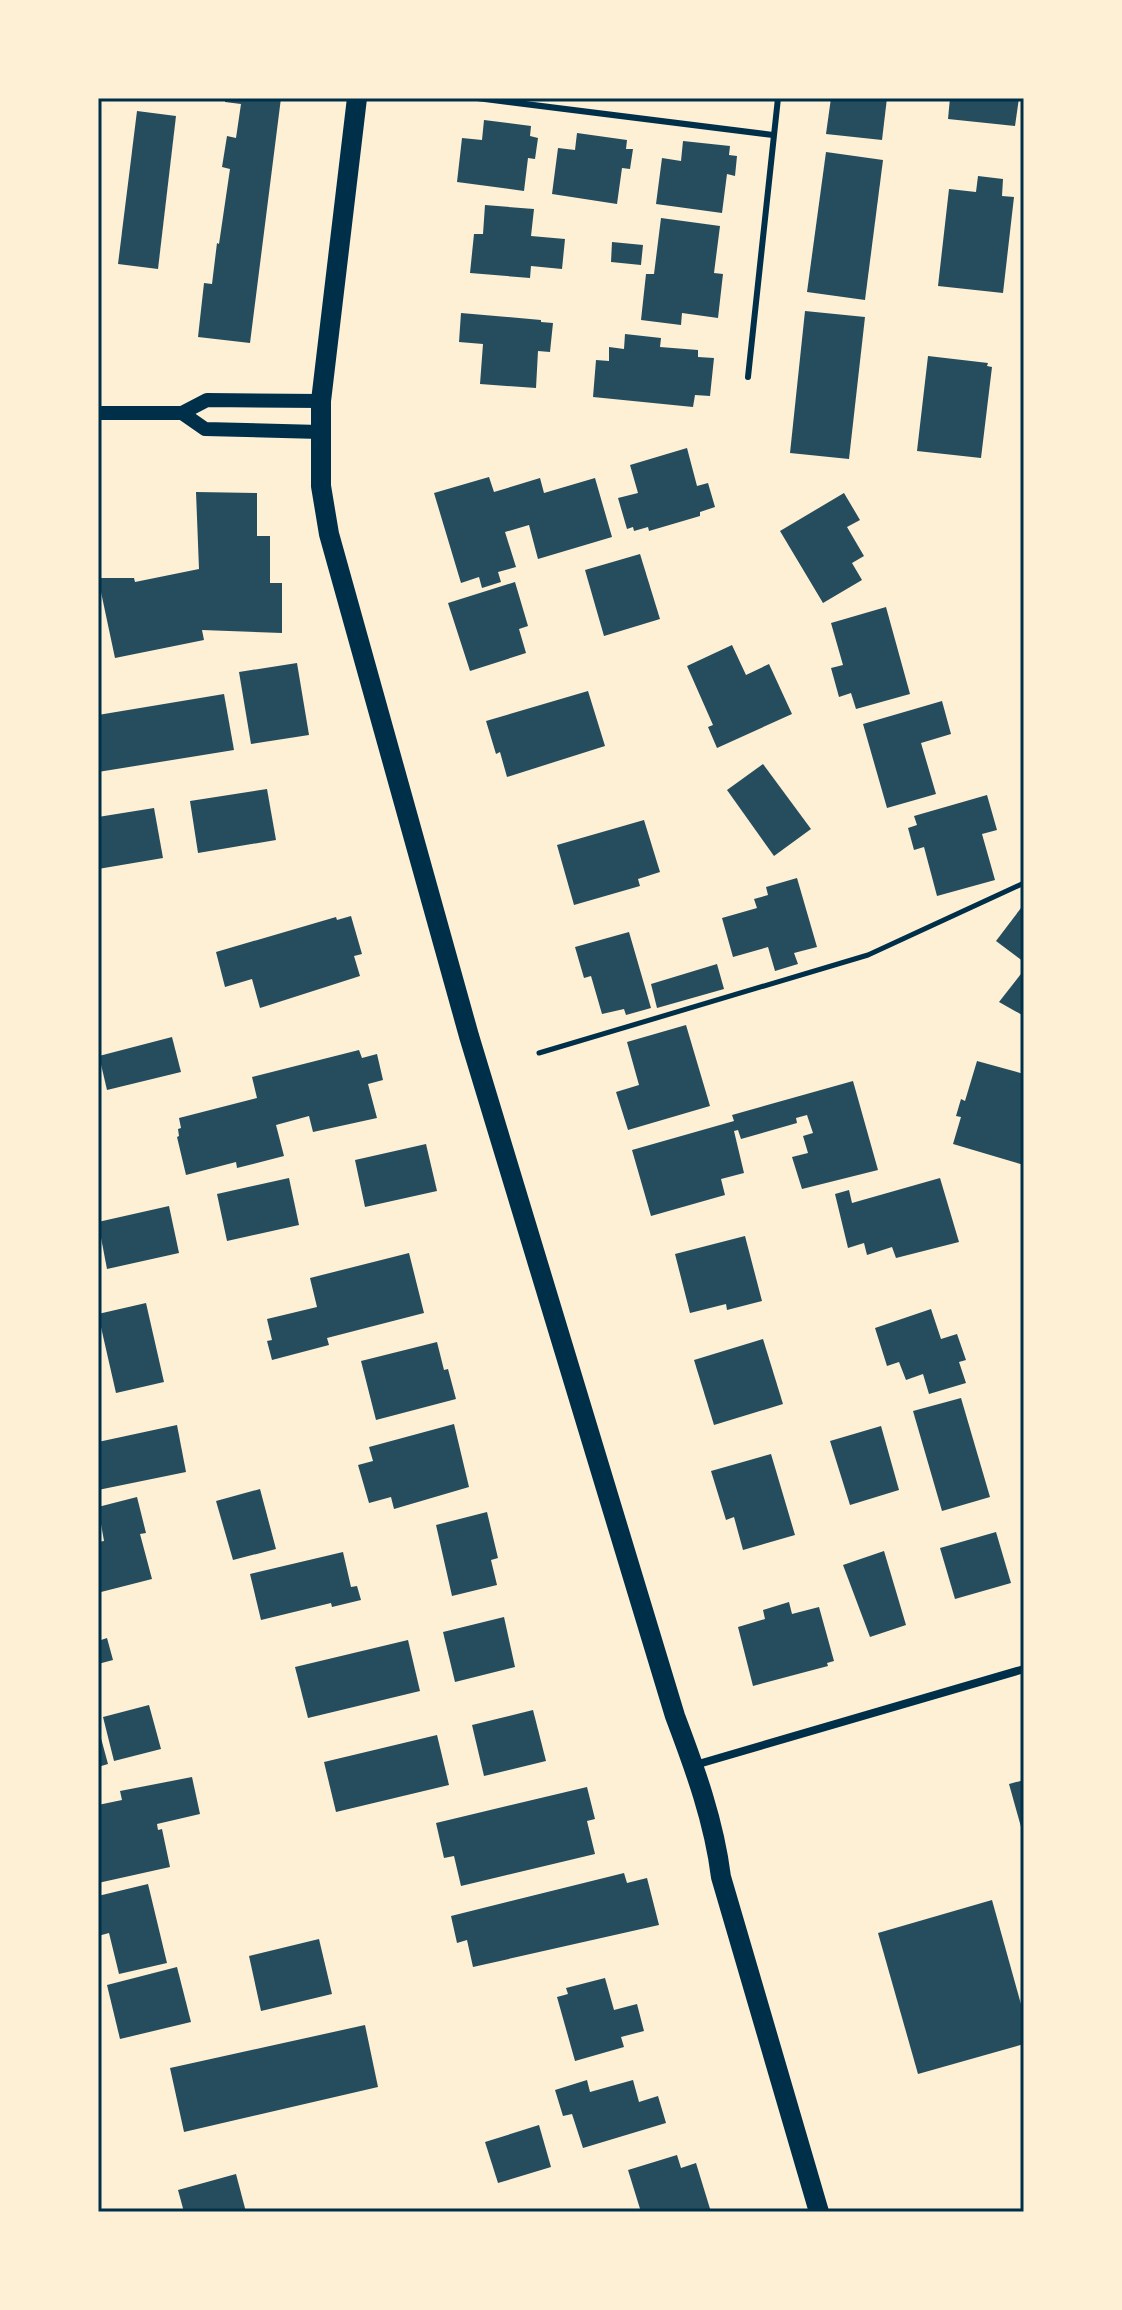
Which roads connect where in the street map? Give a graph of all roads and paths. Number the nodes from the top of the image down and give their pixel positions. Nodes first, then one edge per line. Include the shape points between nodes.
1 (357, 98) edge
2 (477, 98) edge
3 (778, 98) edge
4 (773, 135) junction
5 (748, 377) dead end
6 (321, 401) junction
7 (98, 413) edge
8 (182, 413) junction
9 (320, 432) junction
10 (1024, 883) edge
11 (539, 1053) dead end
12 (1024, 1669) edge
13 (694, 1766) junction
14 (819, 2212) edge

1 - 6 main road
2 - 4 lane
3 - 4 lane
4 - 5 lane
6 - 8 street via 207,400
6 - 9 main road
7 - 8 street
8 - 9 street via 205,429
9 - 13 main road via 329,534 469,1036
10 - 11 path via 868,955
12 - 13 street
13 - 14 main road

